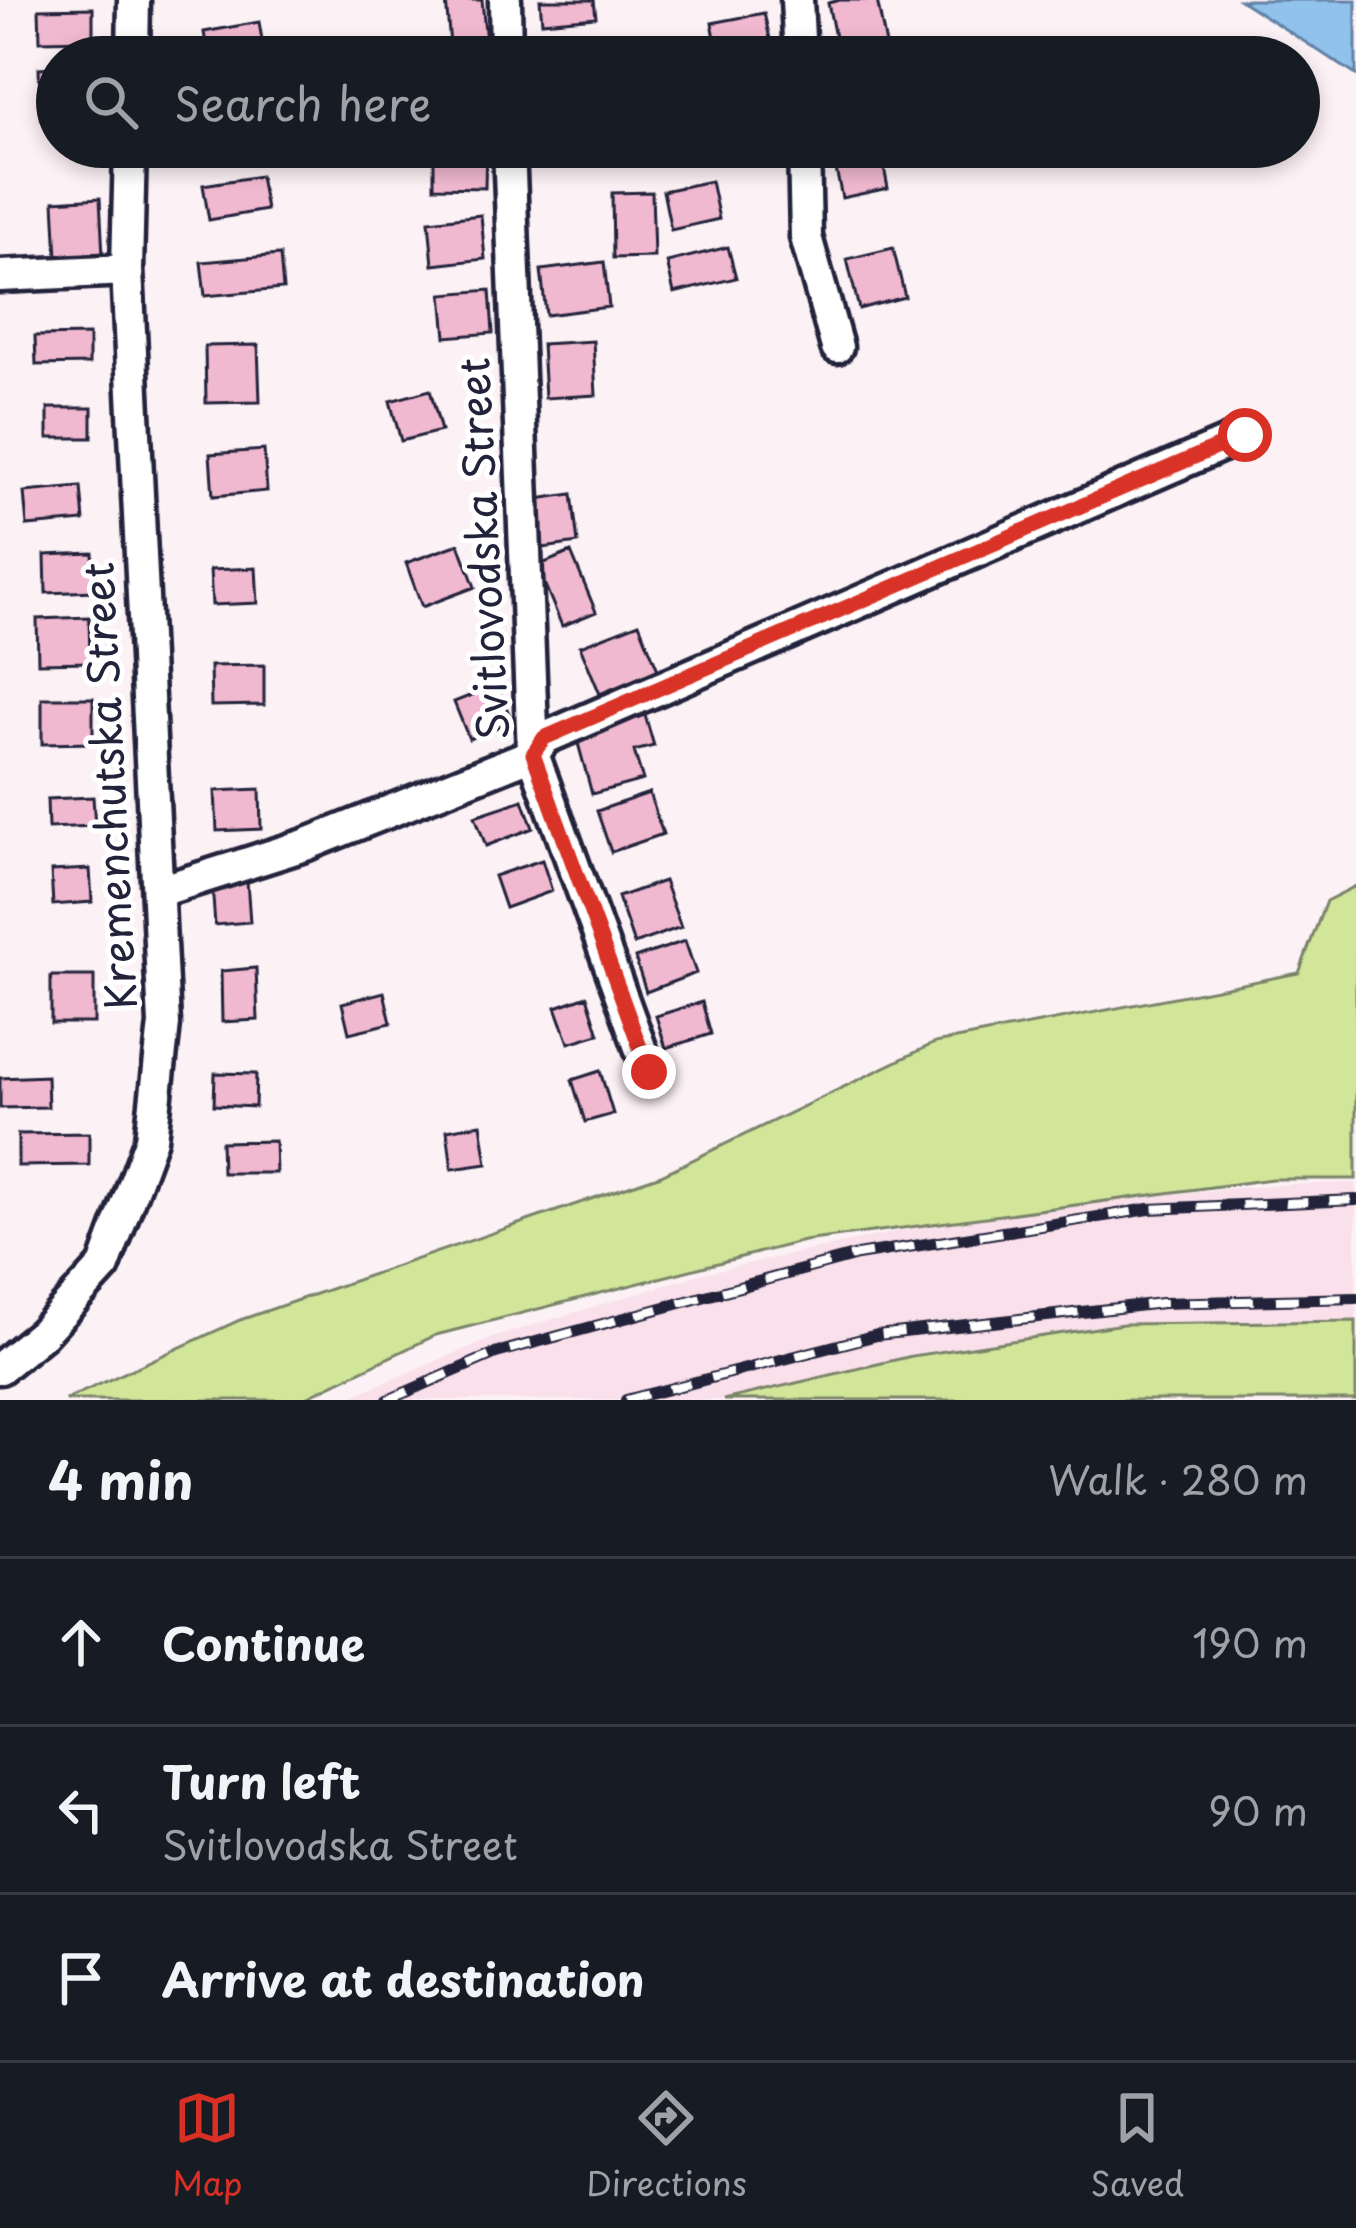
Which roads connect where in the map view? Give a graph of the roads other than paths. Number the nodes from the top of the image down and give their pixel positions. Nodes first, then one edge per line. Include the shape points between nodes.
1 (134, 0) edge
2 (505, 0) edge
3 (797, 0) edge
4 (133, 36) edge
5 (506, 36) edge
6 (799, 36) edge
7 (130, 168) edge
8 (510, 168) edge
9 (804, 168) edge
10 (128, 270) junction
11 (0, 276) edge
12 (837, 346) dead end
13 (1245, 435) dead end
14 (533, 754) junction
15 (160, 891) junction
16 (649, 1072) dead end
17 (0, 1368) edge

1 - 4 street
2 - 5 street
3 - 6 street
7 - 10 street, Kremenchutska Street
8 - 14 street, Svitlovodska Street
9 - 12 street via 806,237
10 - 11 street
10 - 15 street, Kremenchutska Street
13 - 14 street via 544,738
14 - 15 street via 305,845
14 - 16 street, Svitlovodska Street
15 - 17 street, Kremenchutska Street via 164,1024 151,1139 104,1266

